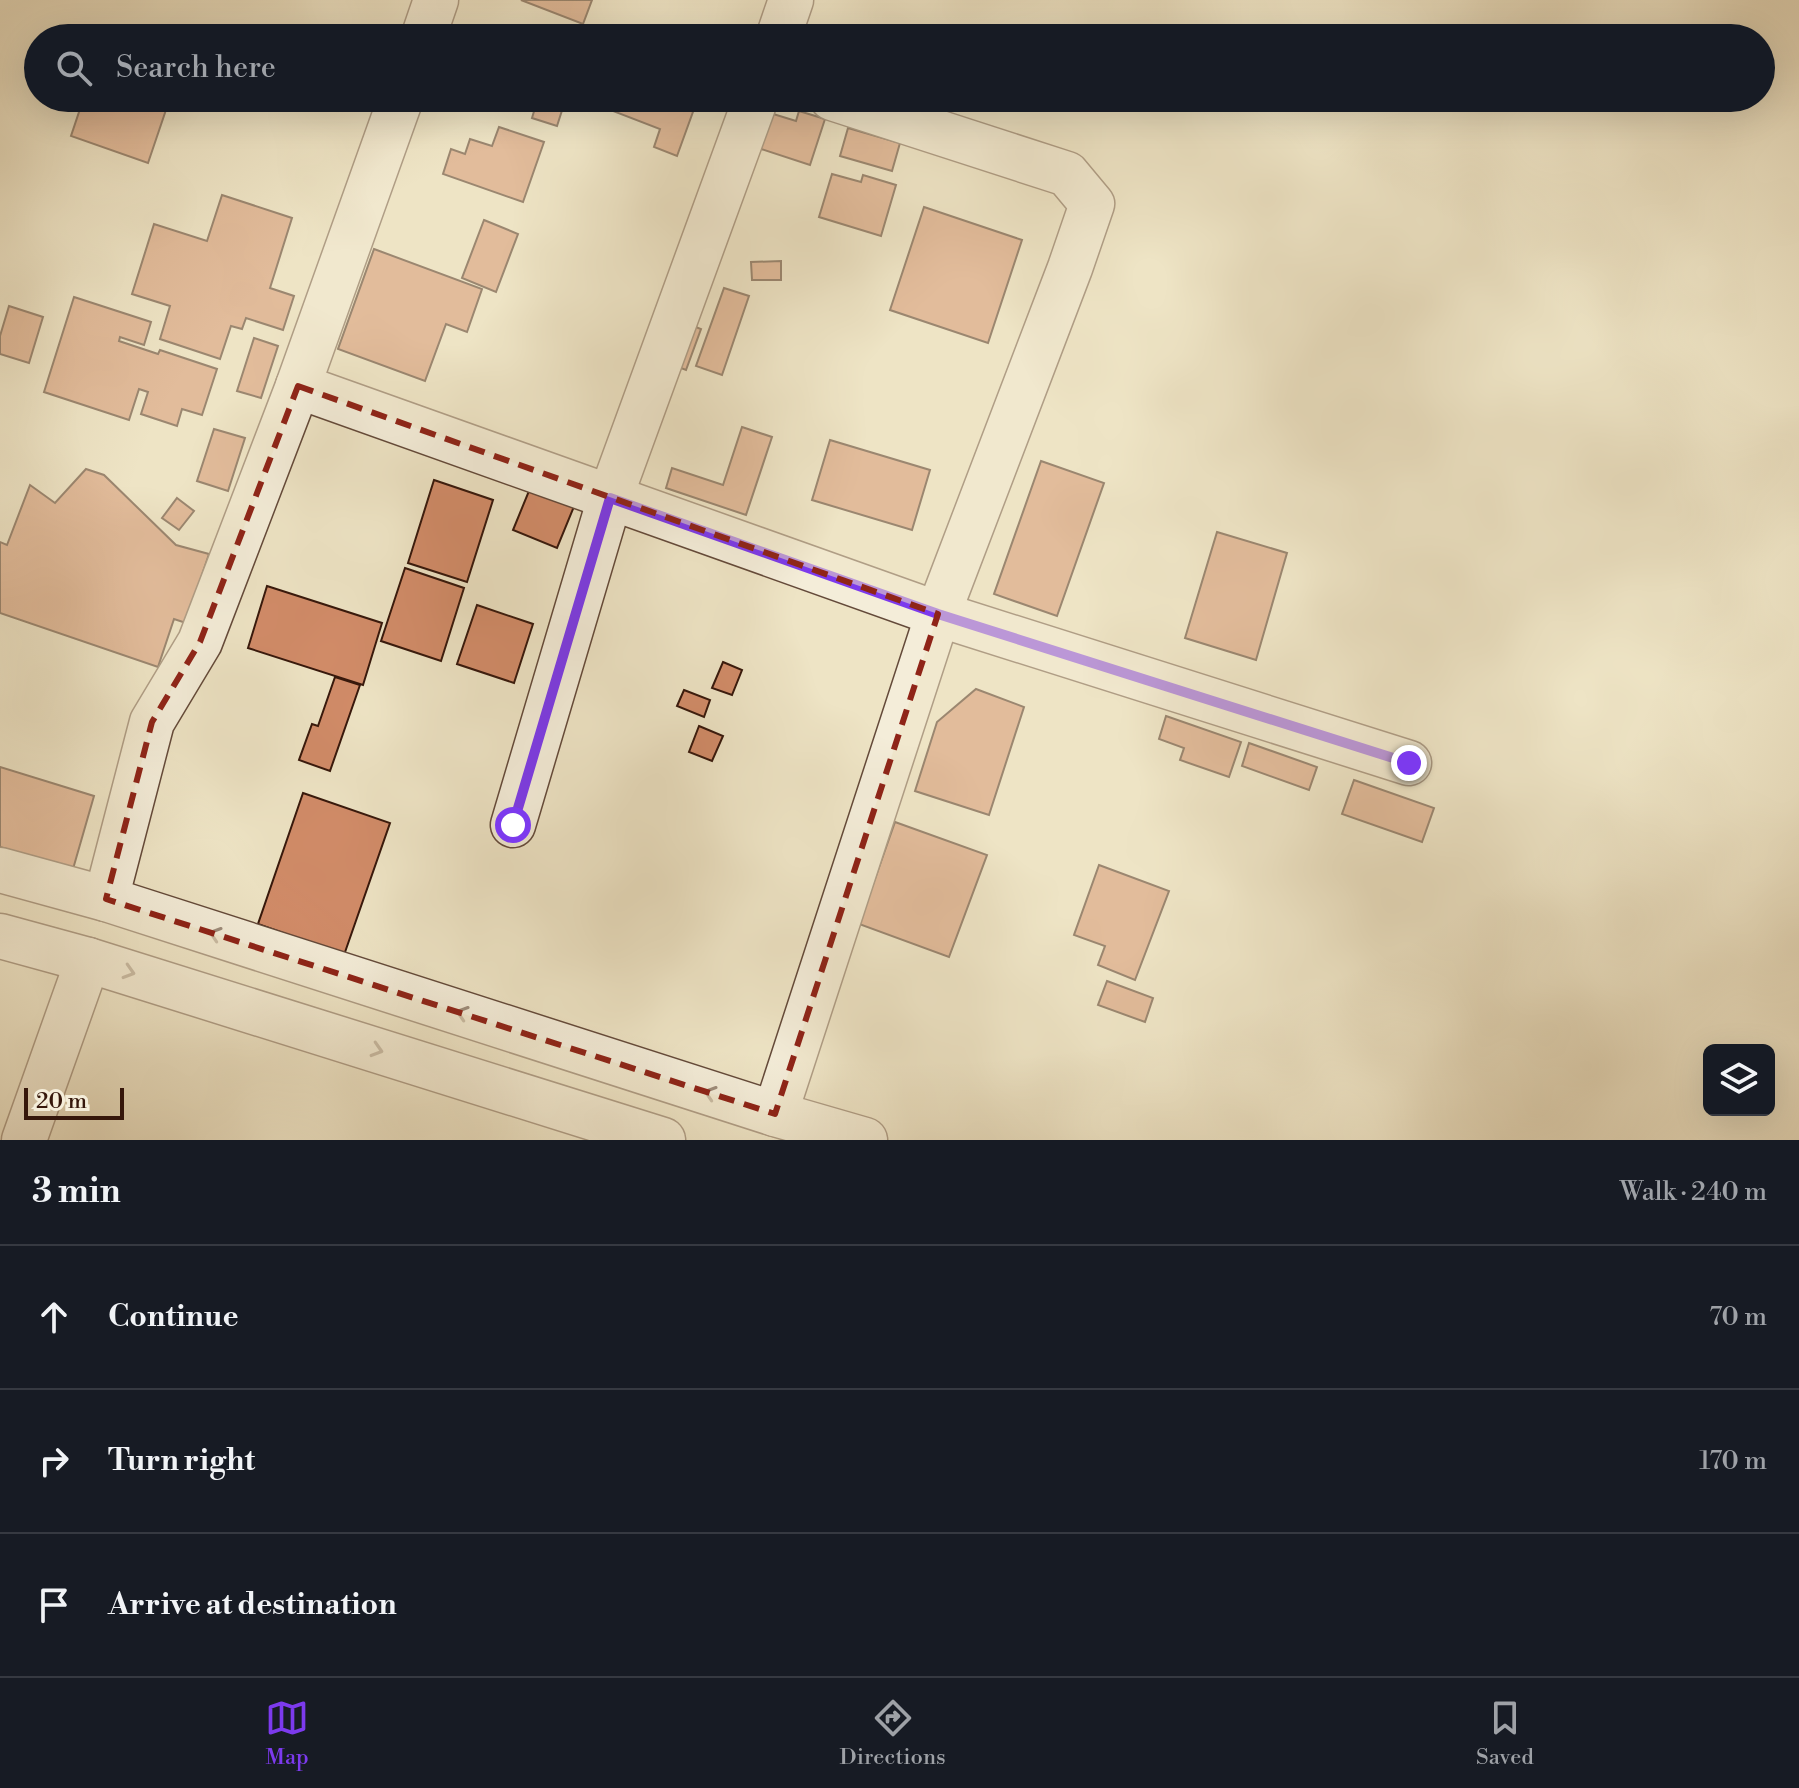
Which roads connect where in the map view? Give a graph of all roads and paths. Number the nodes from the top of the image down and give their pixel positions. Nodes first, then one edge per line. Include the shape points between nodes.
1 (436, 0) edge
2 (428, 24) edge
3 (396, 112) edge
4 (751, 112) edge
5 (875, 112) edge
6 (298, 386) junction
7 (610, 498) junction
8 (938, 614) junction
9 (1409, 763) dead end
10 (513, 825) dead end
11 (0, 870) edge
12 (106, 899) junction
13 (0, 936) edge
14 (88, 960) junction
15 (775, 1114) junction
16 (24, 1140) edge
17 (663, 1140) edge
18 (865, 1140) edge

1 - 2 street
3 - 6 street
4 - 7 street
5 - 8 street via 1067,174 1092,204
6 - 7 street
6 - 12 street via 200,642 152,722
7 - 8 street
7 - 10 street
8 - 9 street
8 - 15 street
11 - 12 street
15 -> 12 street
13 - 14 street
14 - 16 street
14 -> 17 street
15 - 18 street

